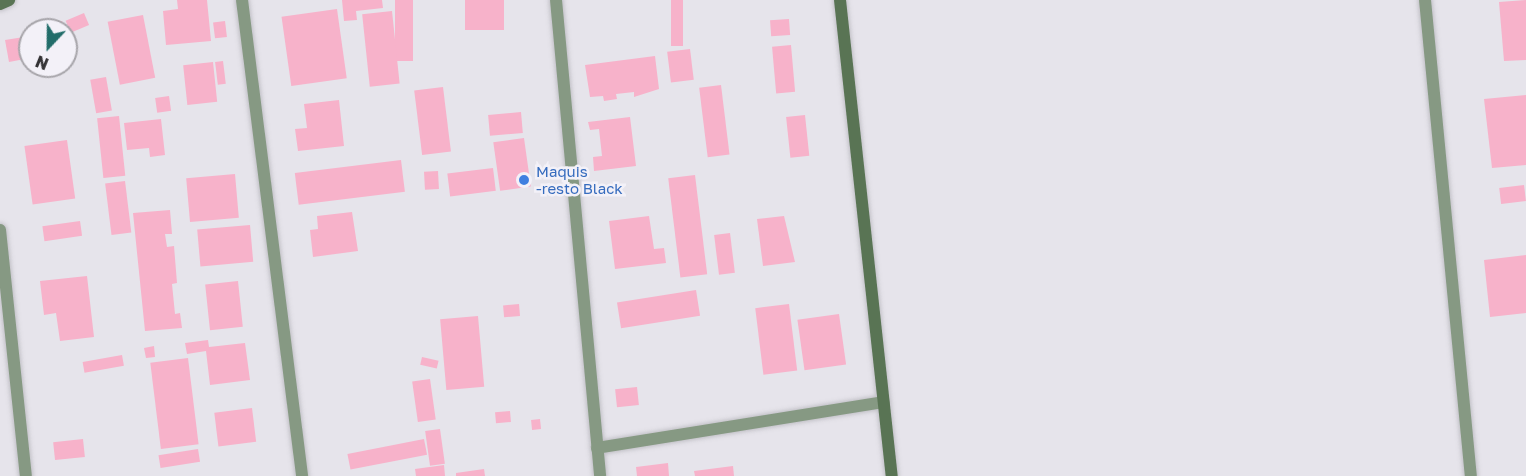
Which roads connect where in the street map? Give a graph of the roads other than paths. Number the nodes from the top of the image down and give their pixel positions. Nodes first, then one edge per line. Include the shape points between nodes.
1 (9, 0) edge
2 (242, 0) edge
3 (556, 0) edge
4 (840, 0) edge
5 (1425, 0) edge
6 (0, 4) edge
7 (0, 230) edge
8 (884, 402) junction
9 (597, 448) junction
10 (26, 476) edge
11 (302, 476) edge
12 (600, 476) edge
13 (892, 476) edge
14 (1470, 476) edge

1 - 6 main road
2 - 11 street
3 - 9 street
4 - 8 main road
5 - 14 street
7 - 10 street
8 - 9 street
8 - 13 main road
9 - 12 street

